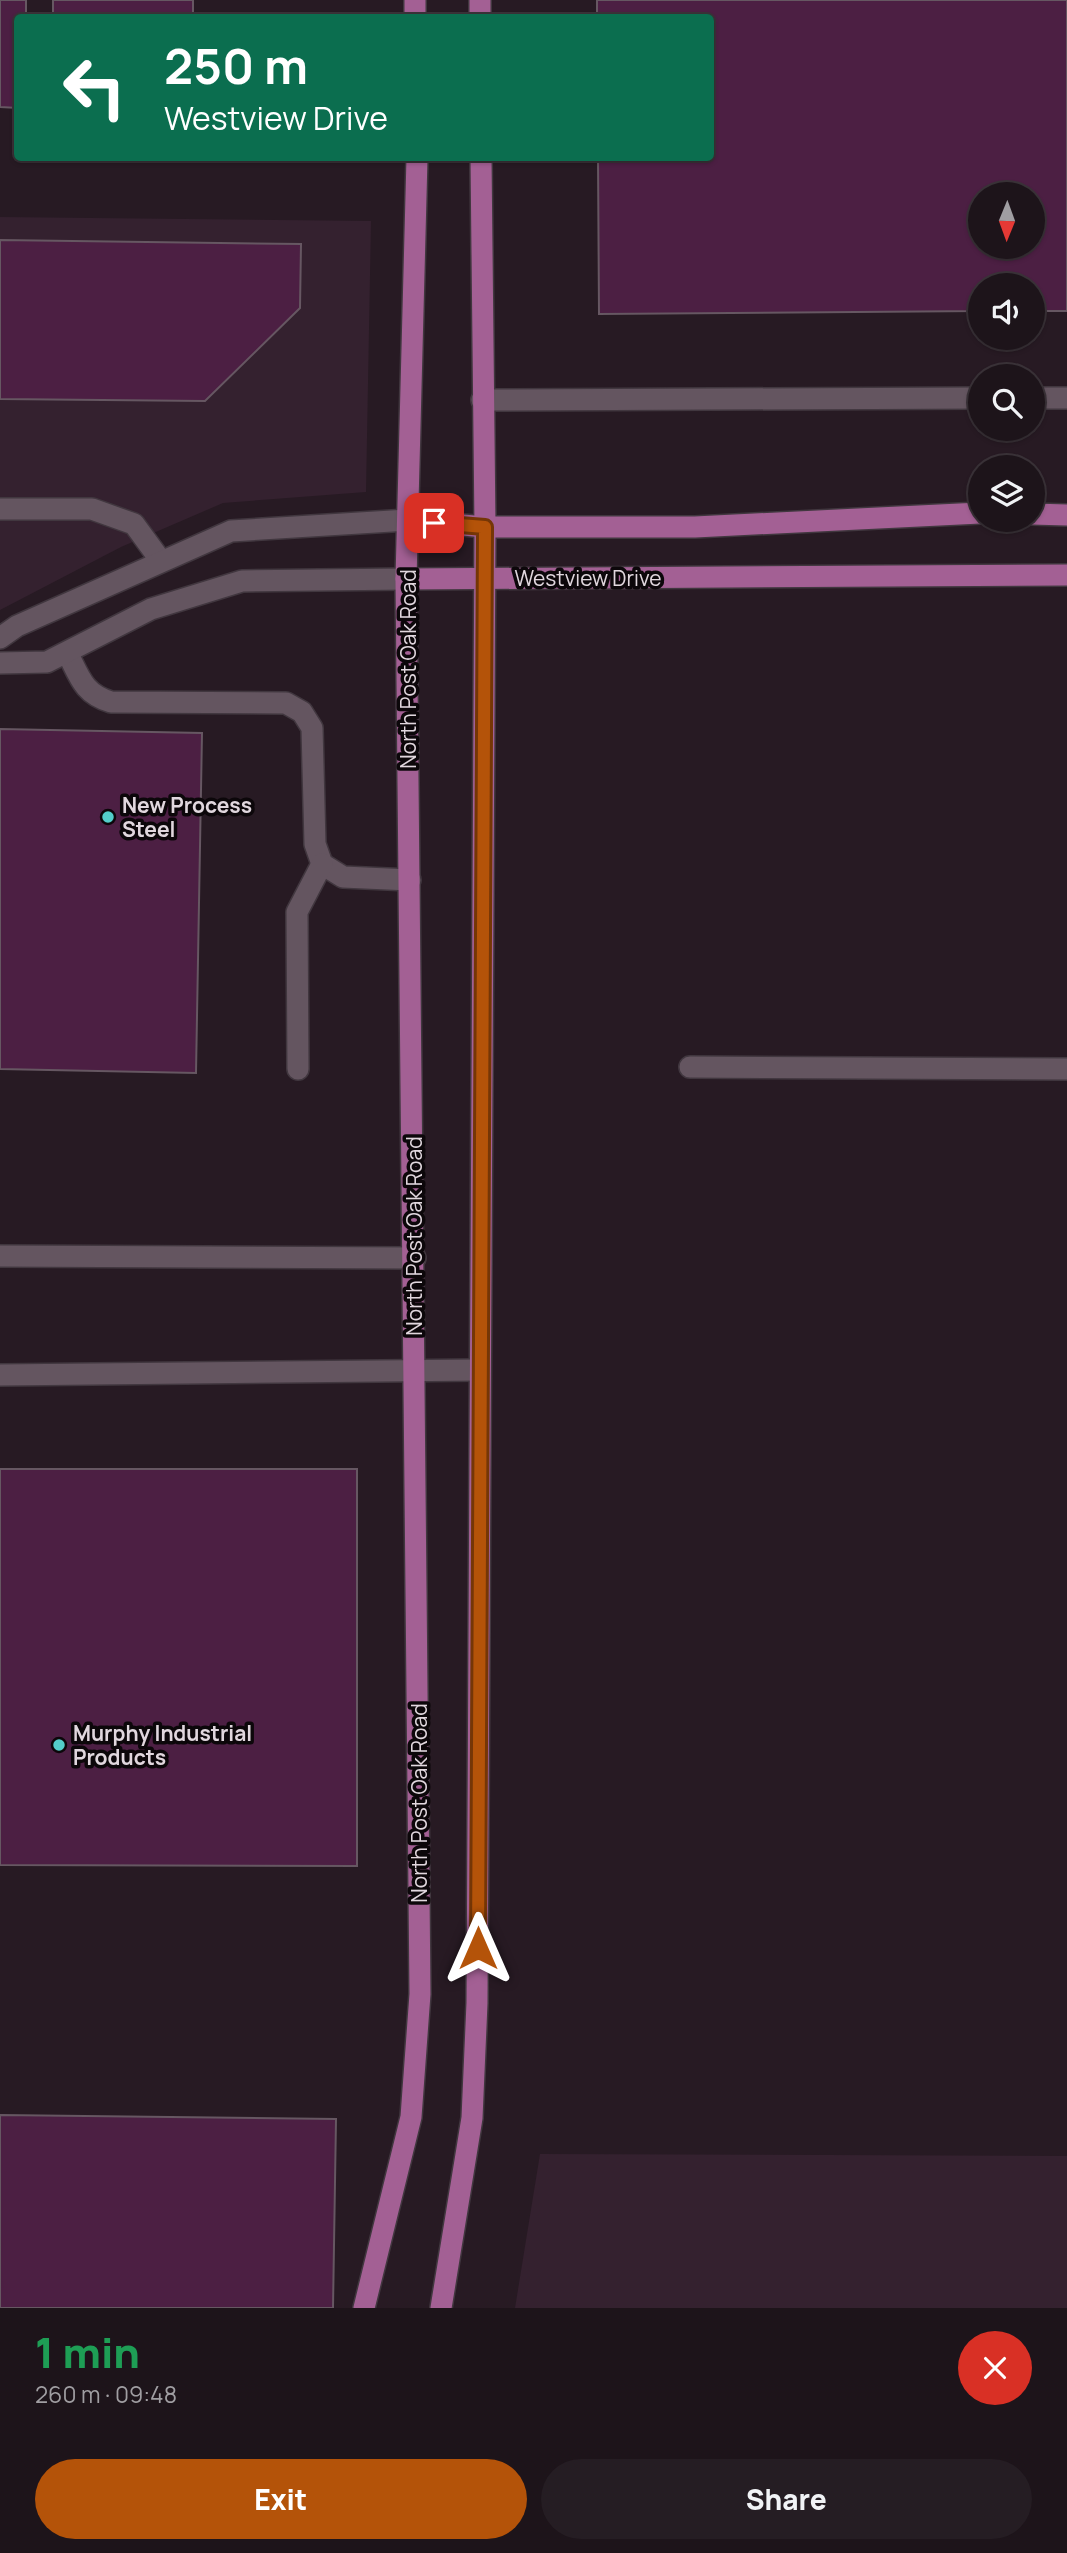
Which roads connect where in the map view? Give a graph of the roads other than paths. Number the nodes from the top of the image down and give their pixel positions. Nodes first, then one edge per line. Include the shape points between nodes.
1 (417, 161) edge
2 (481, 161) edge
3 (968, 398) edge
4 (1045, 398) edge
5 (1067, 398) edge
6 (482, 400) junction
7 (0, 509) edge
8 (968, 514) edge
9 (1045, 514) edge
10 (1067, 515) edge
11 (408, 520) junction
12 (485, 527) junction
13 (161, 561) junction
14 (1067, 575) edge
15 (485, 578) junction
16 (407, 579) junction
17 (0, 638) edge
18 (68, 654) junction
19 (0, 663) edge
20 (322, 864) junction
21 (410, 880) junction
22 (690, 1067) dead end
23 (298, 1069) dead end
24 (1067, 1069) edge
25 (0, 1256) edge
26 (415, 1258) junction
27 (415, 1370) junction
28 (480, 1370) junction
29 (0, 1375) edge
30 (364, 2308) edge
31 (441, 2308) edge

1 - 11 main road, North Post Oak Road
2 - 6 main road
3 - 6 street
4 - 5 street
6 - 12 main road
7 - 13 street via 92,509 134,524
8 - 12 main road via 695,527
9 - 10 main road
11 - 12 main road
11 - 13 street via 231,531
11 - 16 main road, North Post Oak Road
12 - 15 main road
13 - 17 street
14 - 15 main road, Westview Drive
15 - 16 main road, Westview Drive
15 - 28 main road
16 - 18 street, Westview Drive via 242,581 151,609
16 - 21 main road, North Post Oak Road
18 - 19 street, Westview Drive via 47,662
18 - 20 street via 93,696 111,702 286,703 302,712 312,728 315,844
20 - 21 street via 343,877
20 - 23 street via 297,912
21 - 26 main road, North Post Oak Road
22 - 24 street
25 - 26 street
26 - 27 main road, North Post Oak Road
27 - 28 street
27 - 29 street
27 - 30 main road, North Post Oak Road via 420,1994 411,2118
28 - 31 main road via 477,2003 471,2118

